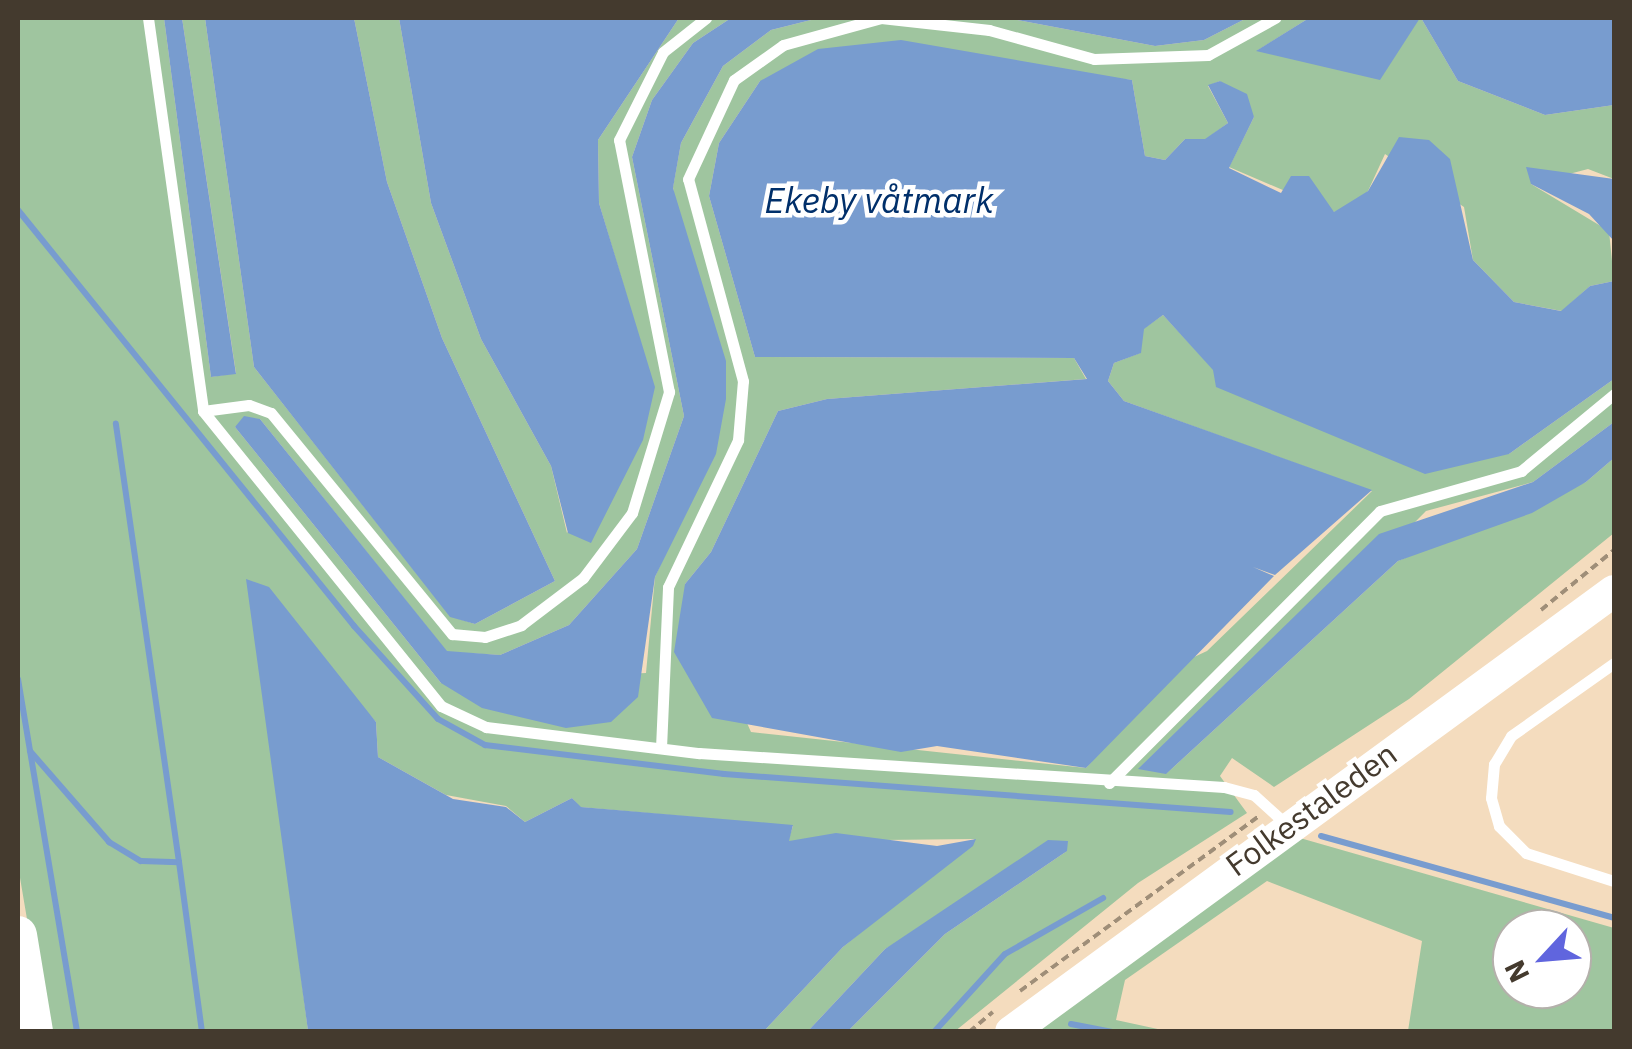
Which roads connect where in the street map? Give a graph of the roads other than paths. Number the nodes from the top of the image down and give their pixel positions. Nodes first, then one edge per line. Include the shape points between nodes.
1 (148, 18) edge
2 (706, 18) edge
3 (1275, 18) edge
4 (1614, 394) edge
5 (203, 411) junction
6 (1614, 591) edge
7 (1614, 663) edge
8 (661, 748) junction
9 (1109, 783) junction
10 (1278, 817) junction
11 (1614, 881) edge
12 (18, 935) edge
13 (34, 1032) edge
14 (1011, 1032) edge

1 - 5 lane
2 - 5 lane via 663,52 619,140 669,392 632,513 584,578 521,624 485,637 452,634 271,414 249,404
3 - 8 lane via 1208,54 1094,59 989,30 881,18 782,45 734,80 688,180 743,380 738,440 668,587
4 - 9 lane via 1521,472 1380,511
5 - 8 lane via 441,706 486,727
6 - 10 main road, Folkestaleden
7 - 11 lane via 1511,736 1491,779 1499,826 1526,853
8 - 9 lane
9 - 10 lane via 1224,787
10 - 14 main road, Folkestaleden
12 - 13 highway

